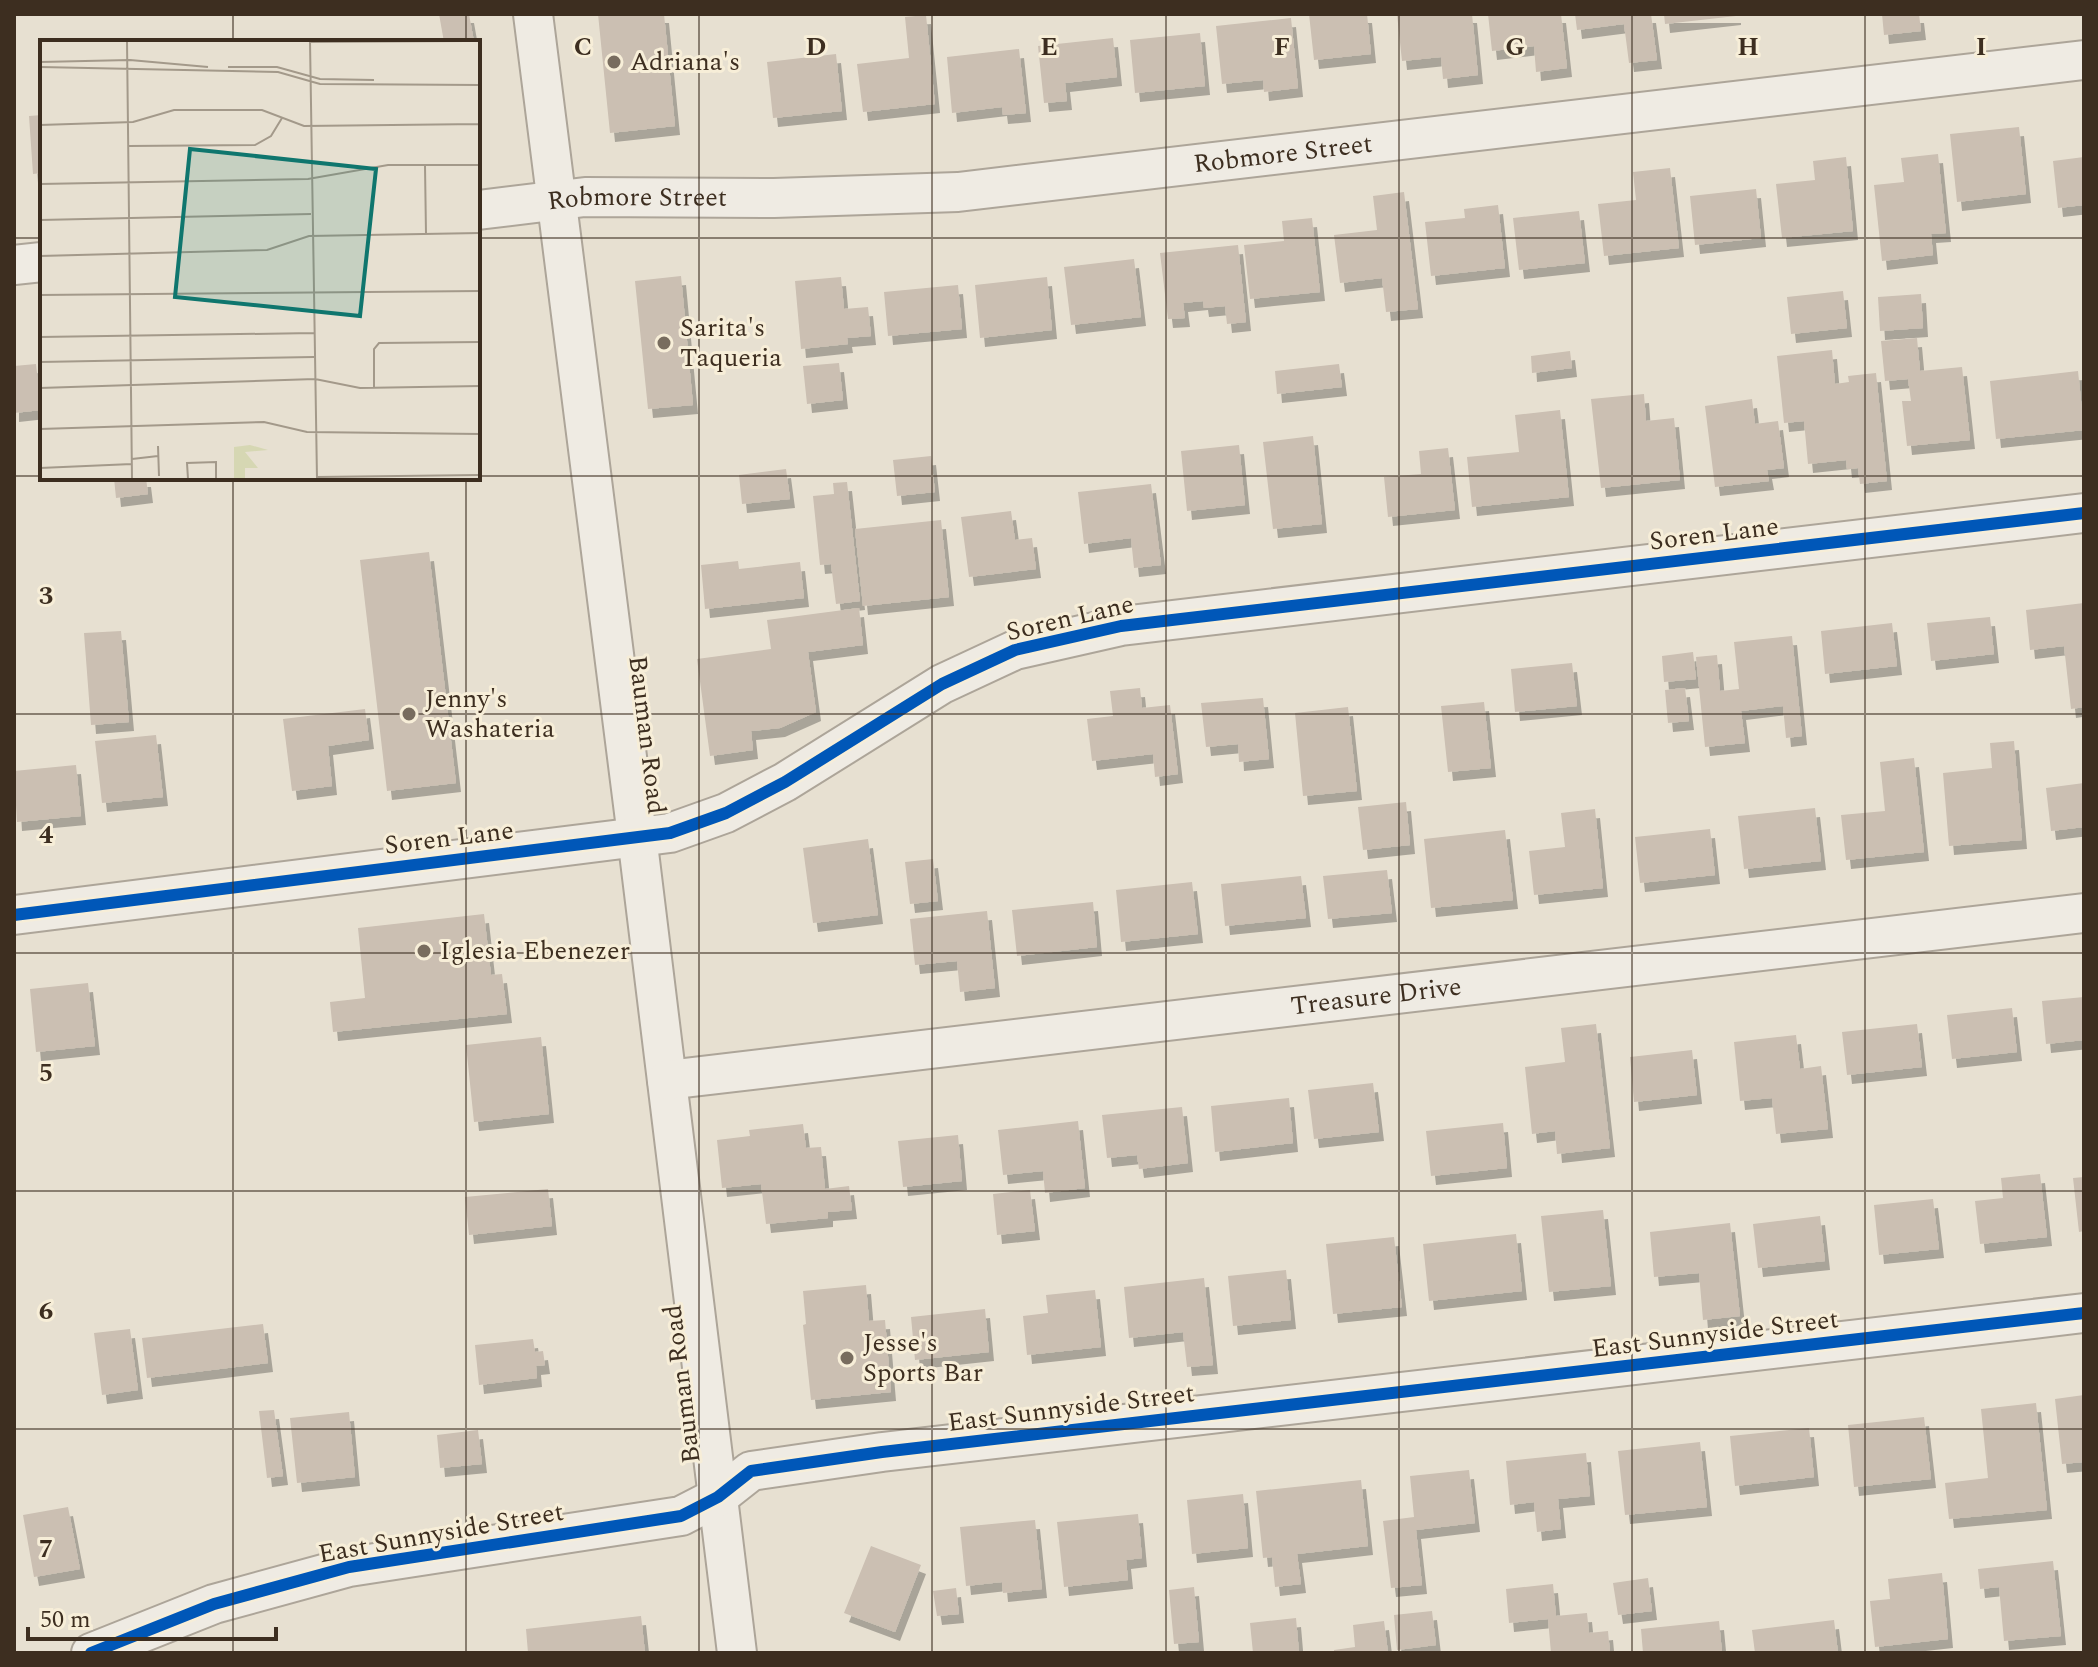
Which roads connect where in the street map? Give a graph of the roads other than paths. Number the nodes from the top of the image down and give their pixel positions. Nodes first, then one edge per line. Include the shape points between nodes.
1 (533, 14) edge
2 (2084, 60) edge
3 (557, 201) junction
4 (480, 210) edge
5 (40, 262) edge
6 (14, 265) edge
7 (2084, 513) edge
8 (637, 836) junction
9 (2084, 913) edge
10 (14, 915) edge
11 (667, 1080) junction
12 (2084, 1313) edge
13 (718, 1497) junction
14 (91, 1653) edge
15 (737, 1653) edge

1 - 3 street, Bauman Road
2 - 3 street, Robmore Street via 958,192
3 - 4 street, Robmore Street
3 - 8 street, Bauman Road
5 - 6 street
7 - 8 street, Soren Lane via 1137,624 1015,650 942,684 726,813 670,833
8 - 10 street, Soren Lane
8 - 11 street, Bauman Road
9 - 11 street, Treasure Drive
11 - 13 street, Bauman Road
12 - 13 street, East Sunnyside Street via 882,1452 751,1471
13 - 14 street, East Sunnyside Street via 681,1516 349,1567 214,1604
13 - 15 street, Bauman Road

